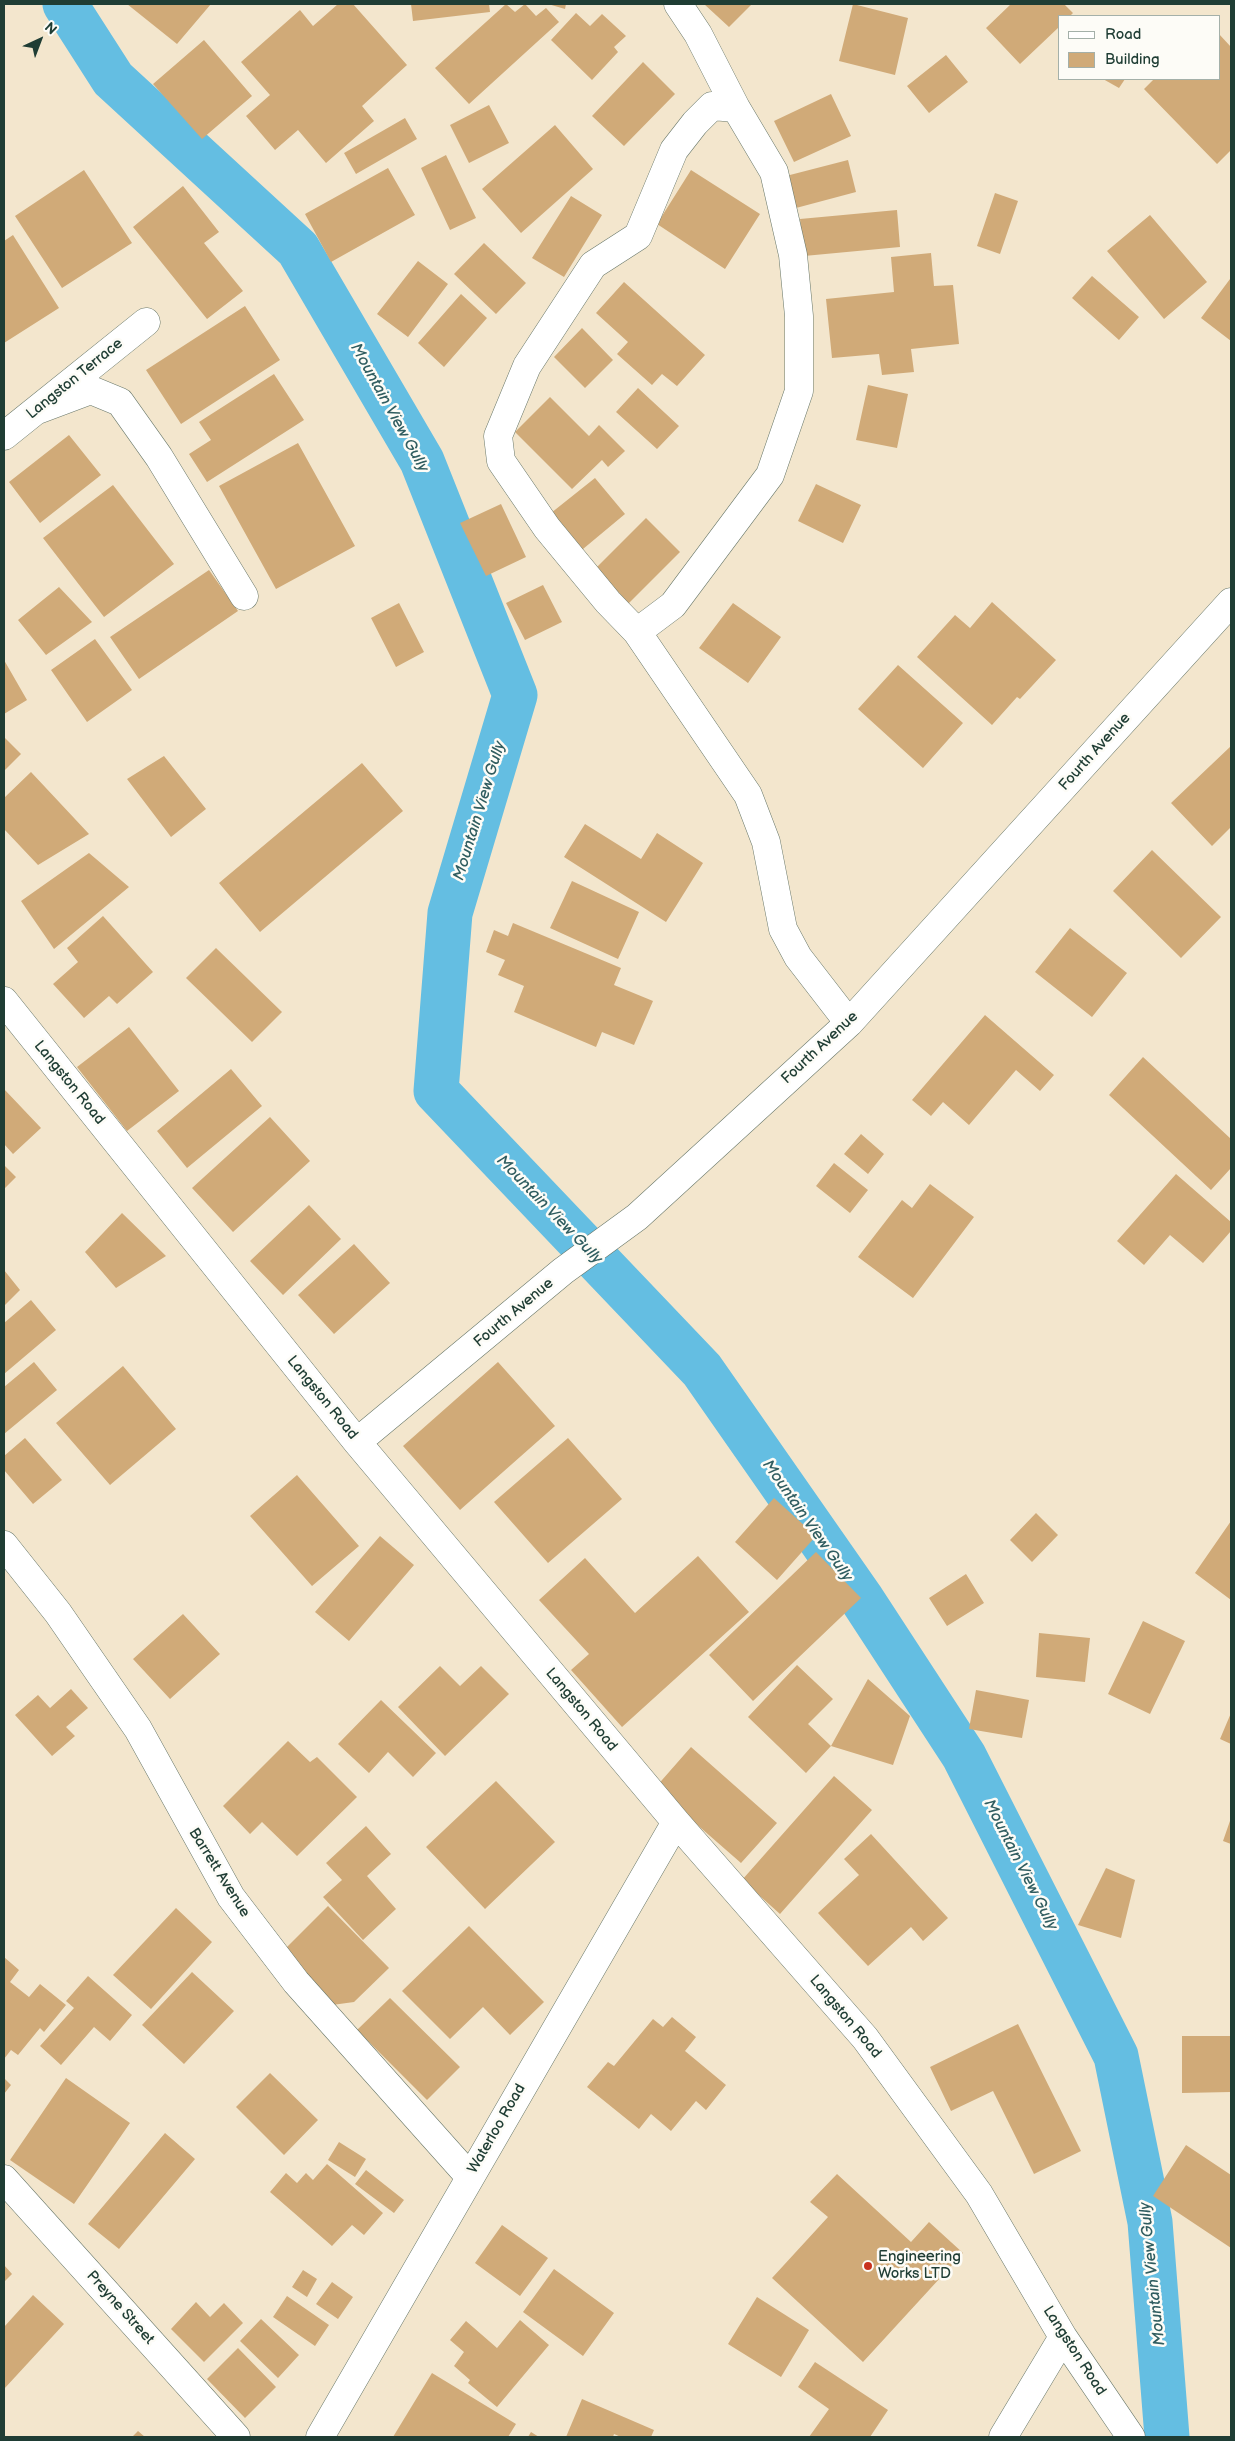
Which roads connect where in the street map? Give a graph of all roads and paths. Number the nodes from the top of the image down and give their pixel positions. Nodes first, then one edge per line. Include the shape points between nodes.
1 (678, 4) edge
2 (736, 108) junction
3 (146, 322) dead end
4 (35, 411) junction
5 (4, 436) edge
6 (244, 596) dead end
7 (1231, 602) edge
8 (637, 632) junction
9 (6, 1009) edge
10 (849, 1023) junction
11 (357, 1442) junction
12 (4, 1545) edge
13 (676, 1822) junction
14 (470, 2176) junction
15 (4, 2179) edge
16 (1063, 2337) junction
17 (236, 2437) edge
18 (320, 2437) edge
19 (1003, 2437) edge
20 (1131, 2437) edge

1 - 2 street via 698,34
2 - 8 street via 774,172 793,255 799,316 799,391 770,475 673,606
2 - 8 street via 712,106 674,150 638,236 593,265 527,366 498,436 501,461 547,528
3 - 4 street, Langston Terrace
4 - 5 street, Langston Terrace
4 - 6 street via 91,390 120,402 159,457
7 - 10 street, Fourth Avenue
8 - 10 street via 748,795 766,842 783,929 798,957
9 - 11 street, Langston Road
10 - 11 street, Fourth Avenue via 637,1217 563,1271
11 - 13 street, Langston Road
12 - 14 street, Barrett Avenue via 58,1613 138,1729 231,1897 296,1982
13 - 14 street, Waterloo Road
13 - 16 street, Langston Road via 865,2038 979,2194
14 - 18 street, Waterloo Road
15 - 17 street, Preyne Street
16 - 19 street
16 - 20 street, Langston Road

